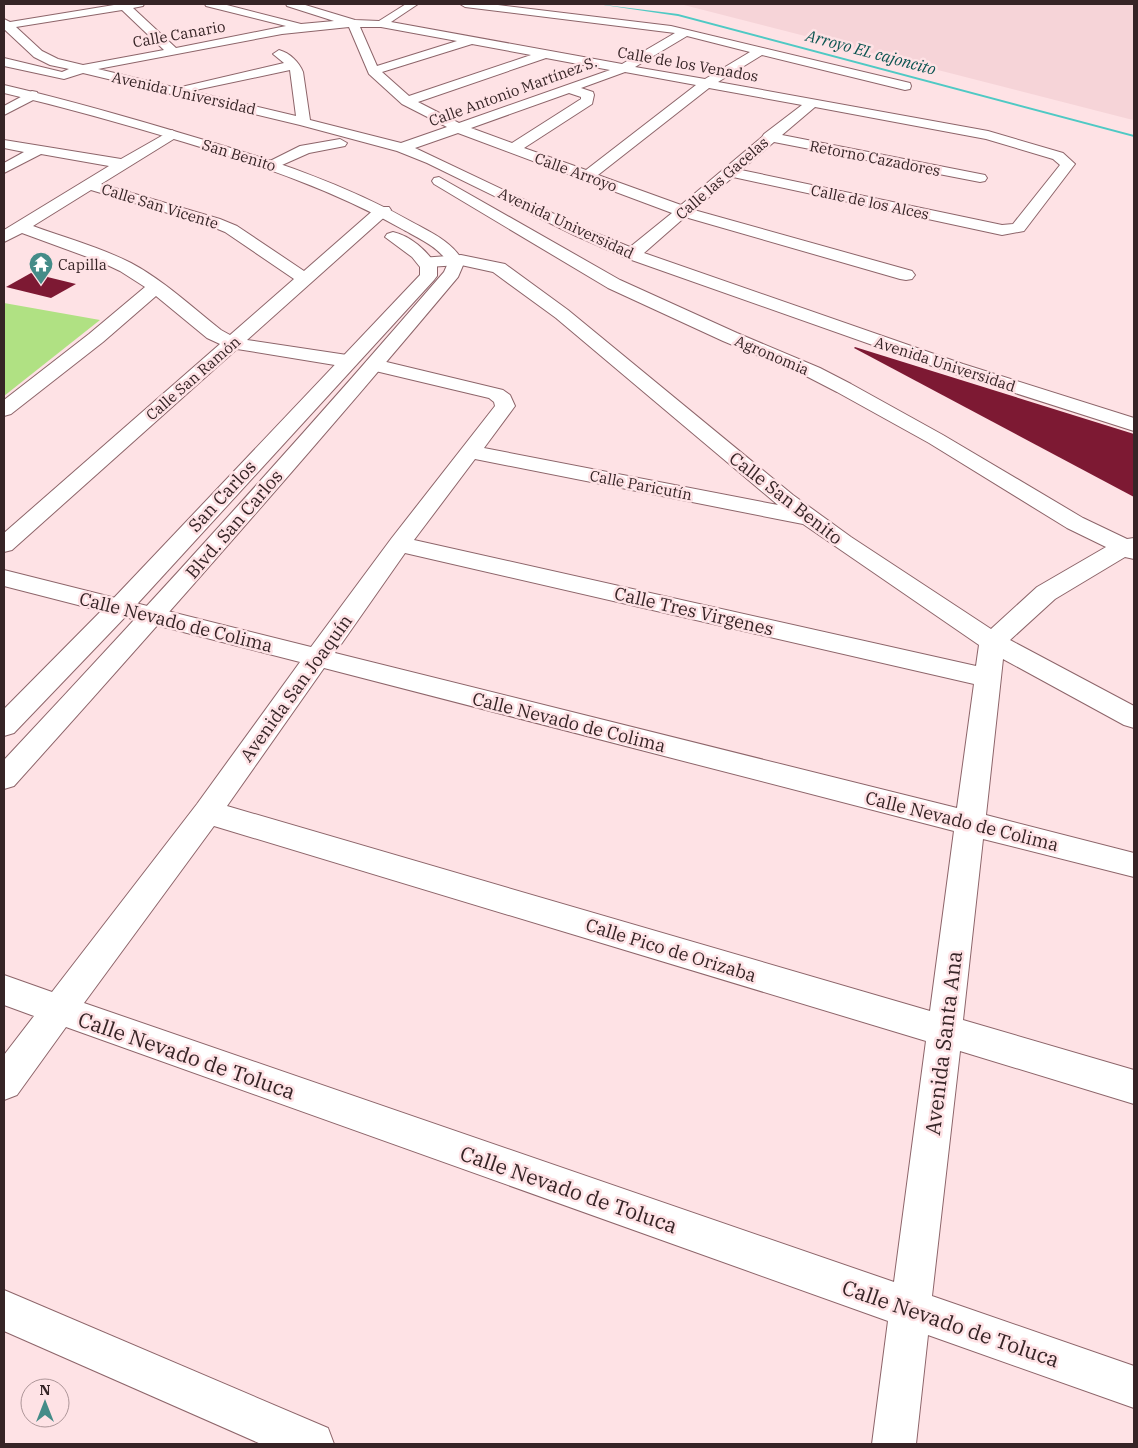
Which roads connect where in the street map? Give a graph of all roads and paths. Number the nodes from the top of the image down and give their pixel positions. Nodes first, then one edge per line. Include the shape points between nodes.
1 (139, 4) edge
2 (210, 4) edge
3 (291, 4) edge
4 (465, 4) edge
5 (124, 6) junction
6 (415, 9) edge
7 (514, 22) dead end
8 (353, 23) junction
9 (381, 24) junction
10 (5, 25) edge
11 (301, 28) junction
12 (684, 33) junction
13 (255, 36) junction
14 (474, 40) junction
15 (761, 50) junction
16 (174, 52) junction
17 (546, 54) junction
18 (4, 62) edge
19 (294, 65) junction
20 (82, 69) junction
21 (624, 69) junction
22 (373, 71) junction
23 (64, 75) junction
24 (706, 84) junction
25 (905, 86) dead end
26 (4, 88) edge
27 (569, 88) junction
28 (173, 90) junction
29 (32, 95) junction
30 (4, 101) edge
31 (407, 101) junction
32 (812, 103) junction
33 (19, 104) junction
34 (4, 112) edge
35 (304, 122) junction
36 (458, 128) junction
37 (769, 137) junction
38 (166, 138) junction
39 (340, 143) junction
40 (4, 144) edge
41 (514, 148) junction
42 (38, 150) junction
43 (405, 155) junction
44 (123, 164) junction
45 (273, 165) junction
46 (4, 169) edge
47 (729, 172) junction
48 (588, 176) junction
49 (980, 178) dead end
50 (89, 185) junction
51 (306, 193) dead end
52 (684, 212) junction
53 (368, 216) junction
54 (20, 226) junction
55 (1011, 230) joint
56 (4, 237) edge
57 (632, 254) junction
58 (428, 262) junction
59 (455, 262) junction
60 (906, 275) dead end
61 (305, 279) junction
62 (156, 287) junction
63 (232, 343) junction
64 (347, 361) junction
65 (374, 365) junction
66 (4, 410) edge
67 (1134, 425) edge
68 (471, 452) junction
69 (810, 518) junction
70 (399, 544) junction
71 (4, 545) edge
72 (1131, 548) edge
73 (4, 578) edge
74 (119, 608) junction
75 (153, 616) junction
76 (992, 642) junction
77 (318, 658) junction
78 (988, 678) junction
79 (1134, 718) edge
80 (4, 726) edge
81 (4, 778) edge
82 (208, 812) junction
83 (970, 824) junction
84 (1134, 865) edge
85 (4, 990) edge
86 (58, 1010) junction
87 (944, 1032) junction
88 (4, 1083) edge
89 (1134, 1087) edge
90 (910, 1309) junction
91 (4, 1310) edge
92 (1134, 1388) edge
93 (312, 1444) edge
94 (894, 1444) edge

1 - 5 street
2 - 11 street
3 - 8 street
4 - 12 street via 643,24
5 - 10 street
5 - 16 street
6 - 9 street via 399,12
7 - 12 street
8 - 9 street, Calle de los Venados
8 - 11 street, Calle de los Venados
8 - 22 street, Calle Arroyo
9 - 14 street, Calle de los Venados
10 - 20 street, Avenida Universidad via 44,58
11 - 13 street, Calle Canario
12 - 15 street
12 - 21 street, Calle Antonio Martínez S.
13 - 16 street, Calle Canario
13 - 19 street
14 - 17 street, Calle de los Venados
14 - 22 street
15 - 24 street
15 - 25 street
16 - 20 street, Calle Canario
17 - 21 street, Calle de los Venados
17 - 31 street
18 - 23 street
19 - 28 street
19 - 35 street
20 - 23 street, Calle Canario
20 - 28 street, Avenida Universidad
21 - 24 street, Calle de los Venados
21 - 27 street, Calle Antonio Martínez S.
22 - 31 street, Calle Arroyo
23 - 39 street
24 - 32 street, Calle de los Venados
24 - 48 street
26 - 29 street, San Benito
27 - 36 street, Calle Antonio Martínez S.
27 - 41 street via 588,95 587,101
28 - 35 street, Avenida Universidad
29 - 33 street
29 - 38 street, San Benito
30 - 33 street, San Benito
31 - 36 street, Calle Arroyo
32 - 37 street, Calle las Gacelas
32 - 55 street, Calle de los Venados via 988,135 1065,160 1068,164 1018,228
33 - 34 street
33 - 38 street, San Benito
35 - 43 street, Avenida Universidad
36 - 41 street, Calle Arroyo
36 - 43 street, Calle Antonio Martínez S.
37 - 47 street, Calle las Gacelas
37 - 49 street, Retorno Cazadores
38 - 44 street
38 - 45 street, San Benito
38 - 51 street, San Benito
39 - 43 street
39 - 45 street via 305,149
40 - 42 street
41 - 48 street, Calle Arroyo
42 - 44 street
42 - 46 street
43 - 57 street, Avenida Universidad via 432,160
43 - 72 street, Agronomia via 614,284 829,380 936,439 1075,523
44 - 50 street
45 - 53 street, San Benito via 347,193
47 - 52 street, Calle las Gacelas
47 - 55 street, Calle de los Alces via 992,229
48 - 52 street, Calle Arroyo
50 - 54 street
50 - 61 street, Calle San Vicente via 231,229
52 - 57 street, Calle las Gacelas
52 - 60 street, Calle Arroyo
53 - 58 street, San Benito
53 - 59 street, San Benito via 436,243
53 - 61 street, Calle San Ramón
54 - 56 street
54 - 62 street via 107,258
57 - 67 street, Avenida Universidad via 939,362
58 - 59 street, Calle San Benito
58 - 64 street, San Carlos via 428,276
59 - 65 street, Blvd. San Carlos via 452,273
59 - 69 street, Calle San Benito via 499,268 562,314
61 - 63 street, Calle San Ramón
62 - 63 street via 214,334
62 - 66 street
63 - 64 street
63 - 71 street, Calle San Ramón
64 - 74 street, San Carlos
65 - 68 street, Avenida San Joaquín via 496,394 503,399 505,406
65 - 75 street, Blvd. San Carlos
68 - 69 street, Calle Paricutín
68 - 70 street, Avenida San Joaquín
69 - 76 street, Calle San Benito
70 - 77 street, Avenida San Joaquín
70 - 78 street, Calle Tres Virgenes
72 - 76 street via 1046,593
73 - 74 street, Calle Nevado de Colima
74 - 75 street, Calle Nevado de Colima
74 - 80 street, San Carlos
75 - 77 street, Calle Nevado de Colima
75 - 81 street, Blvd. San Carlos
76 - 78 street, Avenida Santa Ana
76 - 79 street, Calle San Benito
77 - 82 street, Avenida San Joaquín
77 - 83 street, Calle Nevado de Colima
78 - 83 street, Avenida Santa Ana
82 - 86 street, Avenida San Joaquín
82 - 87 street, Calle Pico de Orizaba
83 - 84 street, Calle Nevado de Colima
83 - 87 street, Avenida Santa Ana
85 - 86 street, Calle Nevado de Toluca
86 - 88 street, Avenida San Joaquín
86 - 90 street, Calle Nevado de Toluca
87 - 89 street, Calle Pico de Orizaba
87 - 90 street, Avenida Santa Ana
90 - 92 street, Calle Nevado de Toluca
90 - 94 street, Avenida Santa Ana
91 - 93 street

